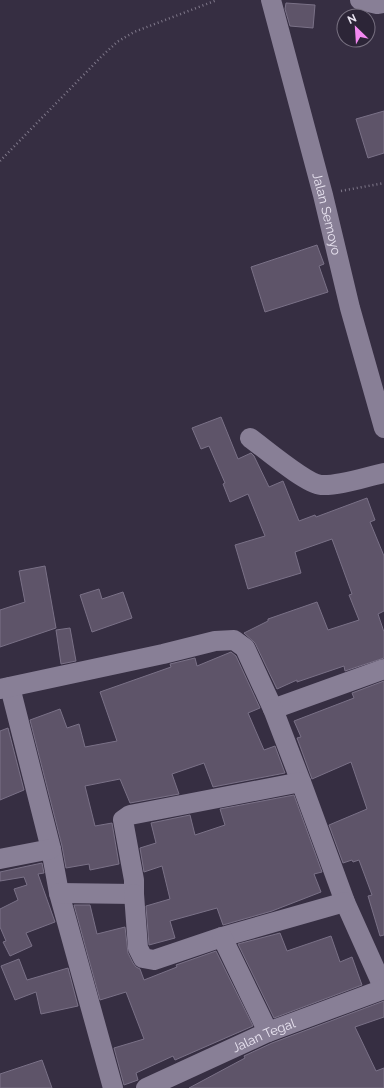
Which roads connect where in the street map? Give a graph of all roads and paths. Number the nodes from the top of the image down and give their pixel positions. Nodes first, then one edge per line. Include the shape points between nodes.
1 (217, 0) edge
2 (271, 0) edge
3 (360, 0) edge
4 (384, 3) edge
5 (0, 161) edge
6 (384, 183) edge
7 (323, 195) junction
8 (384, 428) edge
9 (250, 438) dead end
10 (384, 473) edge
11 (384, 669) edge
12 (5, 688) edge
13 (273, 709) junction
14 (301, 782) junction
15 (51, 849) junction
16 (0, 859) edge
17 (59, 893) junction
18 (134, 894) junction
19 (345, 902) junction
20 (222, 936) junction
21 (384, 989) edge
22 (268, 1032) junction
23 (113, 1088) edge
24 (146, 1088) edge

1 - 5 path via 134,32 117,42
2 - 7 street, Jalan Semoyo
3 - 4 street
6 - 7 path
7 - 8 street, Jalan Semoyo via 350,308
9 - 10 street via 302,476 319,485 341,483
11 - 13 street
12 - 13 street via 215,641 234,640 245,648
12 - 15 street
13 - 14 street
14 - 18 street via 130,815 123,820 134,880
14 - 19 street
15 - 16 street
15 - 17 street
17 - 18 street
17 - 23 street
18 - 20 street via 138,948 143,958 154,960
19 - 20 street
19 - 21 street
20 - 22 street
21 - 22 street, Jalan Tegal
22 - 24 street, Jalan Tegal

